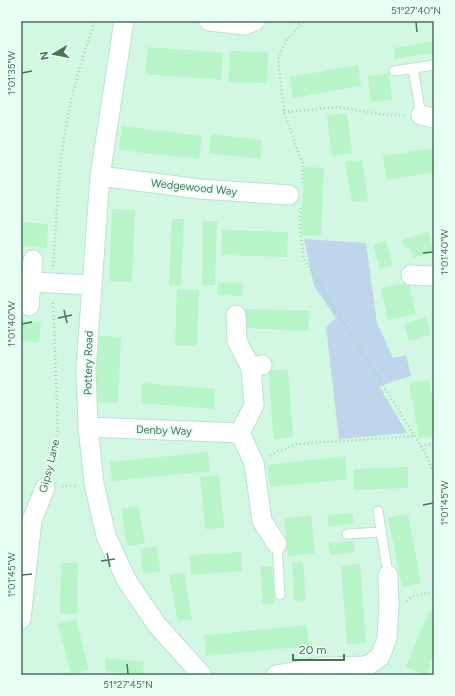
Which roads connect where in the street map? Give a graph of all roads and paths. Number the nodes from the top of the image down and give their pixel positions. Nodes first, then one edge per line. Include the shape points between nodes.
1 (95, 21) edge
2 (124, 21) edge
3 (209, 21) edge
4 (255, 21) edge
5 (291, 21) edge
6 (303, 22) edge
7 (434, 65) edge
8 (413, 68) junction
9 (394, 71) dead end
10 (284, 112) junction
11 (427, 117) edge
12 (100, 176) junction
13 (297, 195) junction
14 (33, 260) dead end
15 (411, 275) dead end
16 (434, 276) edge
17 (31, 282) junction
18 (53, 282) junction
19 (91, 285) junction
20 (29, 306) dead end
21 (236, 315) dead end
22 (88, 428) junction
23 (240, 433) junction
24 (415, 436) junction
25 (434, 443) edge
26 (421, 446) junction
27 (254, 462) junction
28 (434, 476) edge
29 (94, 483) junction
30 (45, 488) junction
31 (378, 511) dead end
32 (381, 532) junction
33 (347, 534) dead end
34 (277, 544) joint
35 (388, 575) joint
36 (434, 592) edge
37 (280, 595) dead end
38 (396, 605) junction
39 (21, 619) edge
40 (367, 670) edge
41 (202, 675) edge
42 (276, 675) edge

1 - 18 path, Gipsy Lane via 75,79 65,128 58,188
2 - 12 street, Pottery Road
3 - 4 street via 244,25
5 - 6 path
6 - 10 path via 287,39 278,59
7 - 8 lane
8 - 9 lane
8 - 11 lane
10 - 11 path via 338,107 386,115
10 - 13 path via 303,165
12 - 13 street, Wedgewood Way via 200,189
12 - 19 street, Pottery Road
13 - 24 path via 304,259
14 - 17 street
15 - 16 street
17 - 18 street
17 - 20 street
18 - 19 street
18 - 30 path, Gipsy Lane via 58,430
19 - 22 street, Pottery Road via 86,369
21 - 23 street via 237,341 256,366 254,405
22 - 23 street, Denby Way
22 - 29 street, Pottery Road
23 - 27 street
24 - 26 path
24 - 27 path via 296,444
25 - 26 path
26 - 28 path
27 - 34 street via 262,521
29 - 30 path
29 - 41 street, Pottery Road via 106,536 127,581 157,625
30 - 39 street, Gipsy Lane via 32,520
31 - 32 lane
32 - 33 lane
32 - 35 lane
34 - 37 lane
35 - 38 street
36 - 38 path via 412,596
38 - 40 street via 388,638 380,657
40 - 42 street via 320,667

